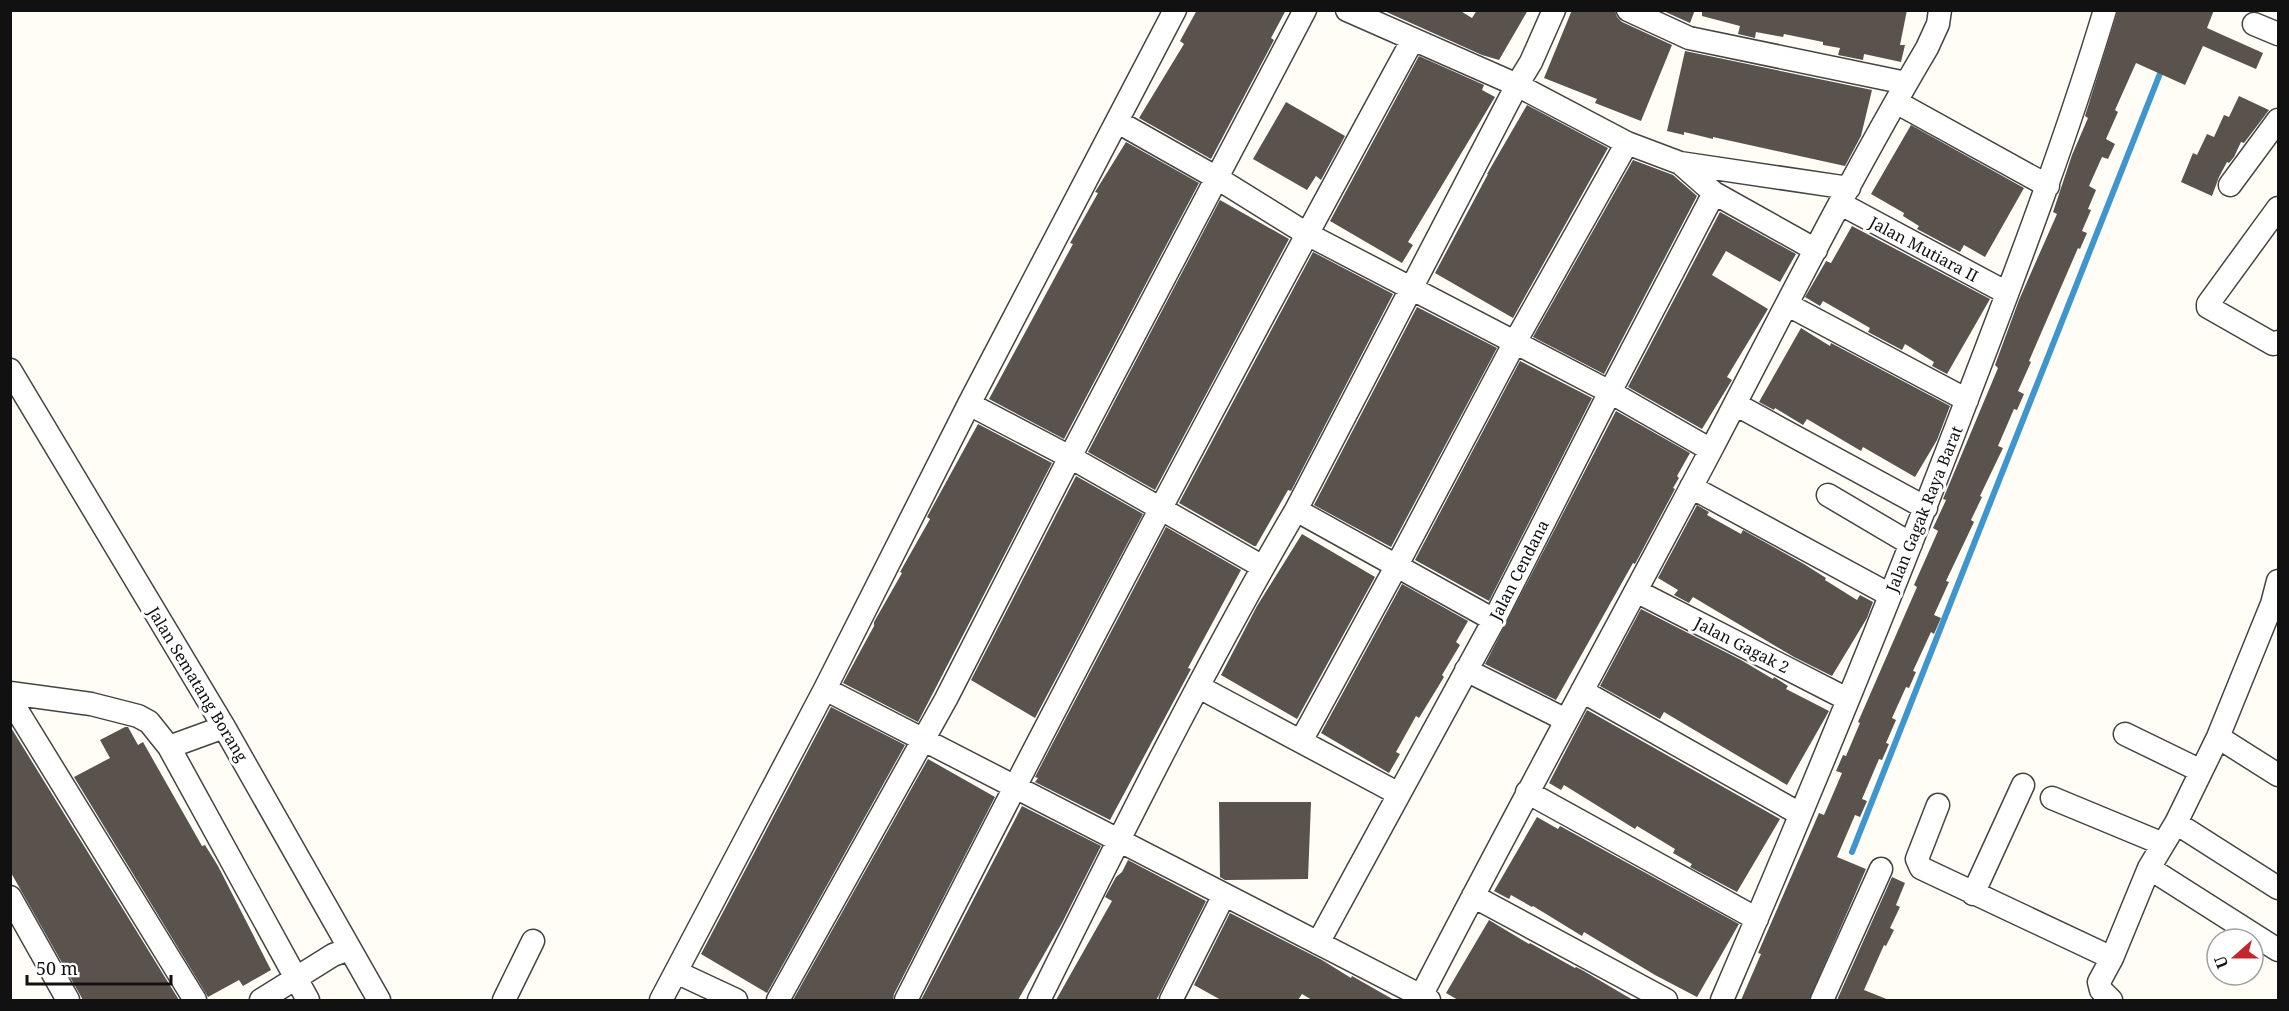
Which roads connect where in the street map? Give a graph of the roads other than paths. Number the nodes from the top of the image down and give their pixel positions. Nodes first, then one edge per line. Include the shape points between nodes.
1 (1175, 10) edge
2 (1305, 10) edge
3 (1347, 10) edge
4 (1554, 10) edge
5 (1628, 10) edge
6 (1940, 10) edge
7 (2105, 10) edge
8 (2254, 24) dead end
9 (2278, 34) edge
10 (1412, 41) junction
11 (1517, 85) junction
12 (1901, 92) junction
13 (2278, 120) edge
14 (1118, 122) junction
15 (1627, 143) junction
16 (1680, 163) junction
17 (1217, 178) junction
18 (2230, 185) dead end
19 (2048, 186) junction
20 (1714, 193) junction
21 (1845, 196) junction
22 (2278, 208) edge
23 (1307, 234) junction
24 (1816, 250) junction
25 (1410, 289) junction
26 (2007, 293) junction
27 (1788, 305) junction
28 (1515, 342) junction
29 (2278, 342) edge
30 (10, 370) edge
31 (1610, 392) junction
32 (1967, 400) junction
33 (969, 404) junction
34 (1735, 404) junction
35 (1711, 450) junction
36 (1070, 457) junction
37 (1691, 487) junction
38 (1828, 495) dead end
39 (1926, 508) junction
40 (1162, 509) junction
41 (1296, 510) junction
42 (1911, 544) junction
43 (1397, 565) junction
44 (1263, 567) junction
45 (2278, 580) edge
46 (1636, 591) junction
47 (1890, 595) junction
48 (2275, 606) edge
49 (1494, 620) junction
50 (1467, 670) junction
51 (1199, 687) junction
52 (825, 689) junction
53 (1582, 691) junction
54 (10, 693) edge
55 (10, 699) edge
56 (1847, 699) junction
57 (1566, 720) junction
58 (214, 731) junction
59 (2125, 734) dead end
60 (2218, 737) junction
61 (924, 740) junction
62 (1301, 741) junction
63 (173, 745) junction
64 (2202, 771) junction
65 (2278, 775) edge
66 (2023, 785) dead end
67 (1014, 787) junction
68 (1527, 792) junction
69 (1399, 794) junction
70 (2052, 798) dead end
71 (1938, 805) dead end
72 (1800, 814) junction
73 (2176, 823) junction
74 (1119, 841) junction
75 (2163, 844) junction
76 (2149, 868) junction
77 (1881, 869) dead end
78 (2278, 888) edge
79 (1973, 894) junction
80 (1224, 895) junction
81 (1473, 896) junction
82 (11, 901) edge
83 (1757, 919) junction
84 (533, 941) dead end
85 (1318, 943) junction
86 (2278, 950) edge
87 (341, 952) junction
88 (2112, 958) junction
89 (676, 972) junction
90 (302, 975) junction
91 (60, 998) edge
92 (1425, 998) edge
93 (195, 1000) edge
94 (261, 1000) edge
95 (308, 1000) edge
96 (379, 1000) edge
97 (504, 1000) edge
98 (661, 1000) edge
99 (736, 1000) edge
100 (778, 1000) edge
101 (906, 1000) edge
102 (1038, 1000) edge
103 (1171, 1000) edge
104 (1666, 1000) edge
105 (1722, 1000) edge
106 (1822, 1000) edge
107 (2111, 1000) edge

1 - 14 street
2 - 17 street
3 - 10 street
4 - 11 street
5 - 12 street via 1689,38
6 - 12 street via 1927,48
7 - 19 street, Jalan Gagak Raya Barat
8 - 9 street
10 - 11 street
10 - 23 street
11 - 15 street
11 - 25 street
12 - 19 street
12 - 21 street
13 - 18 street
14 - 17 street
14 - 33 street
15 - 16 street
15 - 28 street
16 - 20 street
16 - 21 street, Jalan Mutiara II
17 - 23 street
17 - 36 street
19 - 26 street, Jalan Gagak Raya Barat
20 - 24 street
20 - 31 street, Jalan Cendana
21 - 24 street
21 - 26 street, Jalan Mutiara II
22 - 29 street via 2208,307 2273,344
23 - 25 street
23 - 40 street
24 - 27 street
25 - 28 street
25 - 41 street
26 - 32 street, Jalan Gagak Raya Barat
27 - 32 street
27 - 34 street
28 - 31 street
28 - 43 street
30 - 58 street, Jalan Sematang Borang
31 - 35 street
31 - 49 street, Jalan Cendana
32 - 39 street, Jalan Gagak Raya Barat
33 - 36 street
33 - 52 street
34 - 35 street
34 - 39 street
35 - 37 street
36 - 40 street
36 - 61 street
37 - 46 street
37 - 47 street
38 - 42 street
39 - 42 street, Jalan Gagak Raya Barat
40 - 44 street
40 - 67 street
41 - 43 street
41 - 44 street
42 - 47 street, Jalan Gagak Raya Barat
43 - 49 street
43 - 62 street
44 - 51 street
45 - 48 street
46 - 53 street
46 - 56 street, Jalan Gagak 2
47 - 56 street, Jalan Gagak Raya Barat
48 - 60 street
49 - 50 street, Jalan Cendana
50 - 57 street
50 - 69 street, Jalan Cendana
51 - 62 street
51 - 74 street
52 - 61 street
52 - 89 street
53 - 57 street
53 - 72 street
54 - 63 street via 91,704 138,716
55 - 93 street
56 - 72 street, Jalan Gagak Raya Barat
57 - 68 street
58 - 63 street
58 - 87 street, Jalan Sematang Borang
59 - 64 street
60 - 64 street
60 - 65 street
61 - 67 street
61 - 100 street
62 - 69 street
63 - 90 street
64 - 73 street
66 - 79 street
67 - 74 street
67 - 101 street
68 - 81 street
68 - 83 street
69 - 85 street, Jalan Cendana
70 - 75 street
71 - 79 street via 1917,859 1919,865
72 - 83 street, Jalan Gagak Raya Barat
73 - 75 street
73 - 78 street
74 - 80 street
74 - 102 street
75 - 76 street
76 - 86 street
76 - 88 street
77 - 106 street
79 - 88 street
80 - 85 street
80 - 103 street
81 - 92 street
81 - 104 street
82 - 91 street
83 - 105 street, Jalan Gagak Raya Barat
84 - 97 street
85 - 92 street
87 - 90 street
87 - 96 street, Jalan Sematang Borang
88 - 107 street via 2099,982
89 - 98 street
89 - 99 street
90 - 94 street
90 - 95 street

